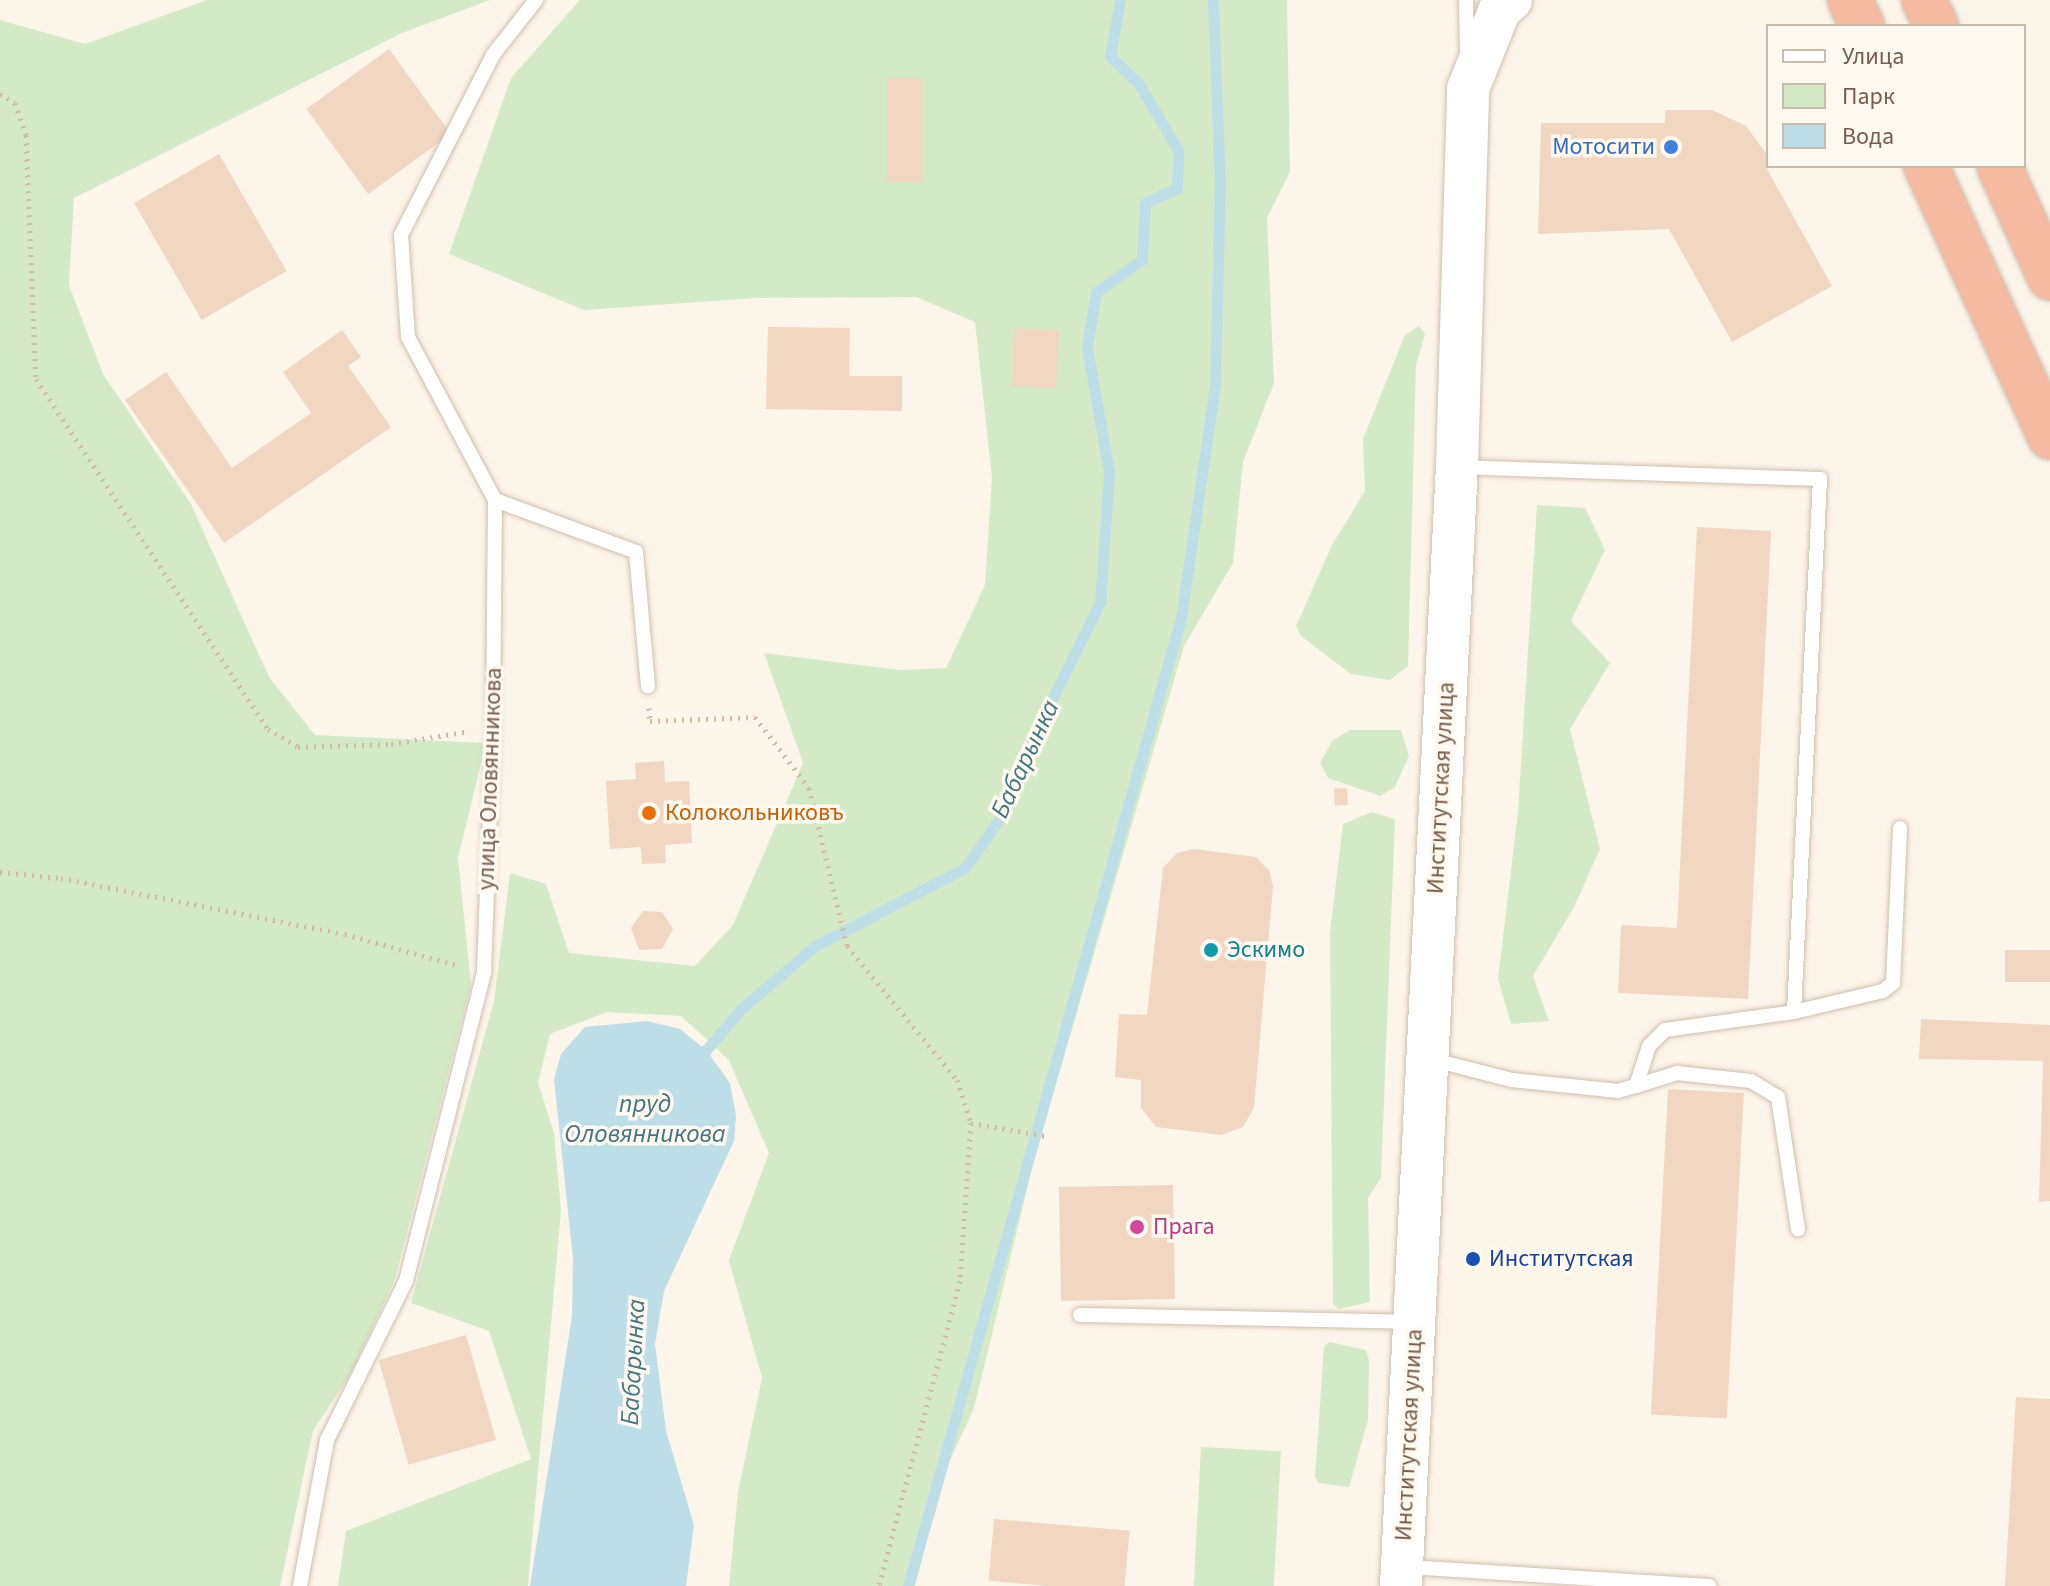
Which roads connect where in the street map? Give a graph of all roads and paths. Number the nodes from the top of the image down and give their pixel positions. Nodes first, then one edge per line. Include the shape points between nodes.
1 (536, 0) edge
2 (1466, 0) edge
3 (1511, 0) edge
4 (1850, 0) edge
5 (1924, 0) edge
6 (1861, 24) edge
7 (1935, 24) edge
8 (1468, 89) junction
9 (0, 94) edge
10 (1927, 168) edge
11 (2000, 168) edge
12 (2050, 278) edge
13 (2050, 437) edge
14 (1457, 466) junction
15 (495, 500) junction
16 (648, 686) joint
17 (493, 727) junction
18 (1900, 828) dead end
19 (0, 872) edge
20 (484, 972) junction
21 (1794, 1012) junction
22 (1427, 1058) junction
23 (1636, 1086) junction
24 (971, 1123) junction
25 (1043, 1136) dead end
26 (1798, 1229) dead end
27 (1080, 1315) dead end
28 (1415, 1322) junction
29 (1402, 1576) edge
30 (300, 1586) edge
31 (879, 1586) edge
32 (1709, 1586) edge

1 - 15 lane, улица Оловянникова via 493,55 401,235 408,337
2 - 8 lane
3 - 8 street, Институтская улица via 1500,9
4 - 6 highway
5 - 7 highway
8 - 14 street, Институтская улица
9 - 17 path via 15,103 26,135 36,379 268,729 298,747 391,744
10 - 13 highway
11 - 12 highway
14 - 21 lane via 1820,479
14 - 22 street, Институтская улица
15 - 16 lane via 636,552
15 - 17 lane, улица Оловянникова
16 - 24 path via 650,721 755,717 809,788 847,946 957,1080
17 - 20 lane, улица Оловянникова
18 - 21 lane via 1893,983 1883,991
19 - 20 path via 61,878 345,934
20 - 30 lane, улица Оловянникова via 406,1281 327,1440
21 - 23 lane via 1665,1030 1649,1046
22 - 23 lane via 1512,1080 1618,1091
22 - 28 street, Институтская улица
23 - 26 lane via 1677,1073 1751,1081 1778,1097
24 - 25 path
24 - 31 path via 960,1281
27 - 28 lane
28 - 29 street, Институтская улица
29 - 32 lane

